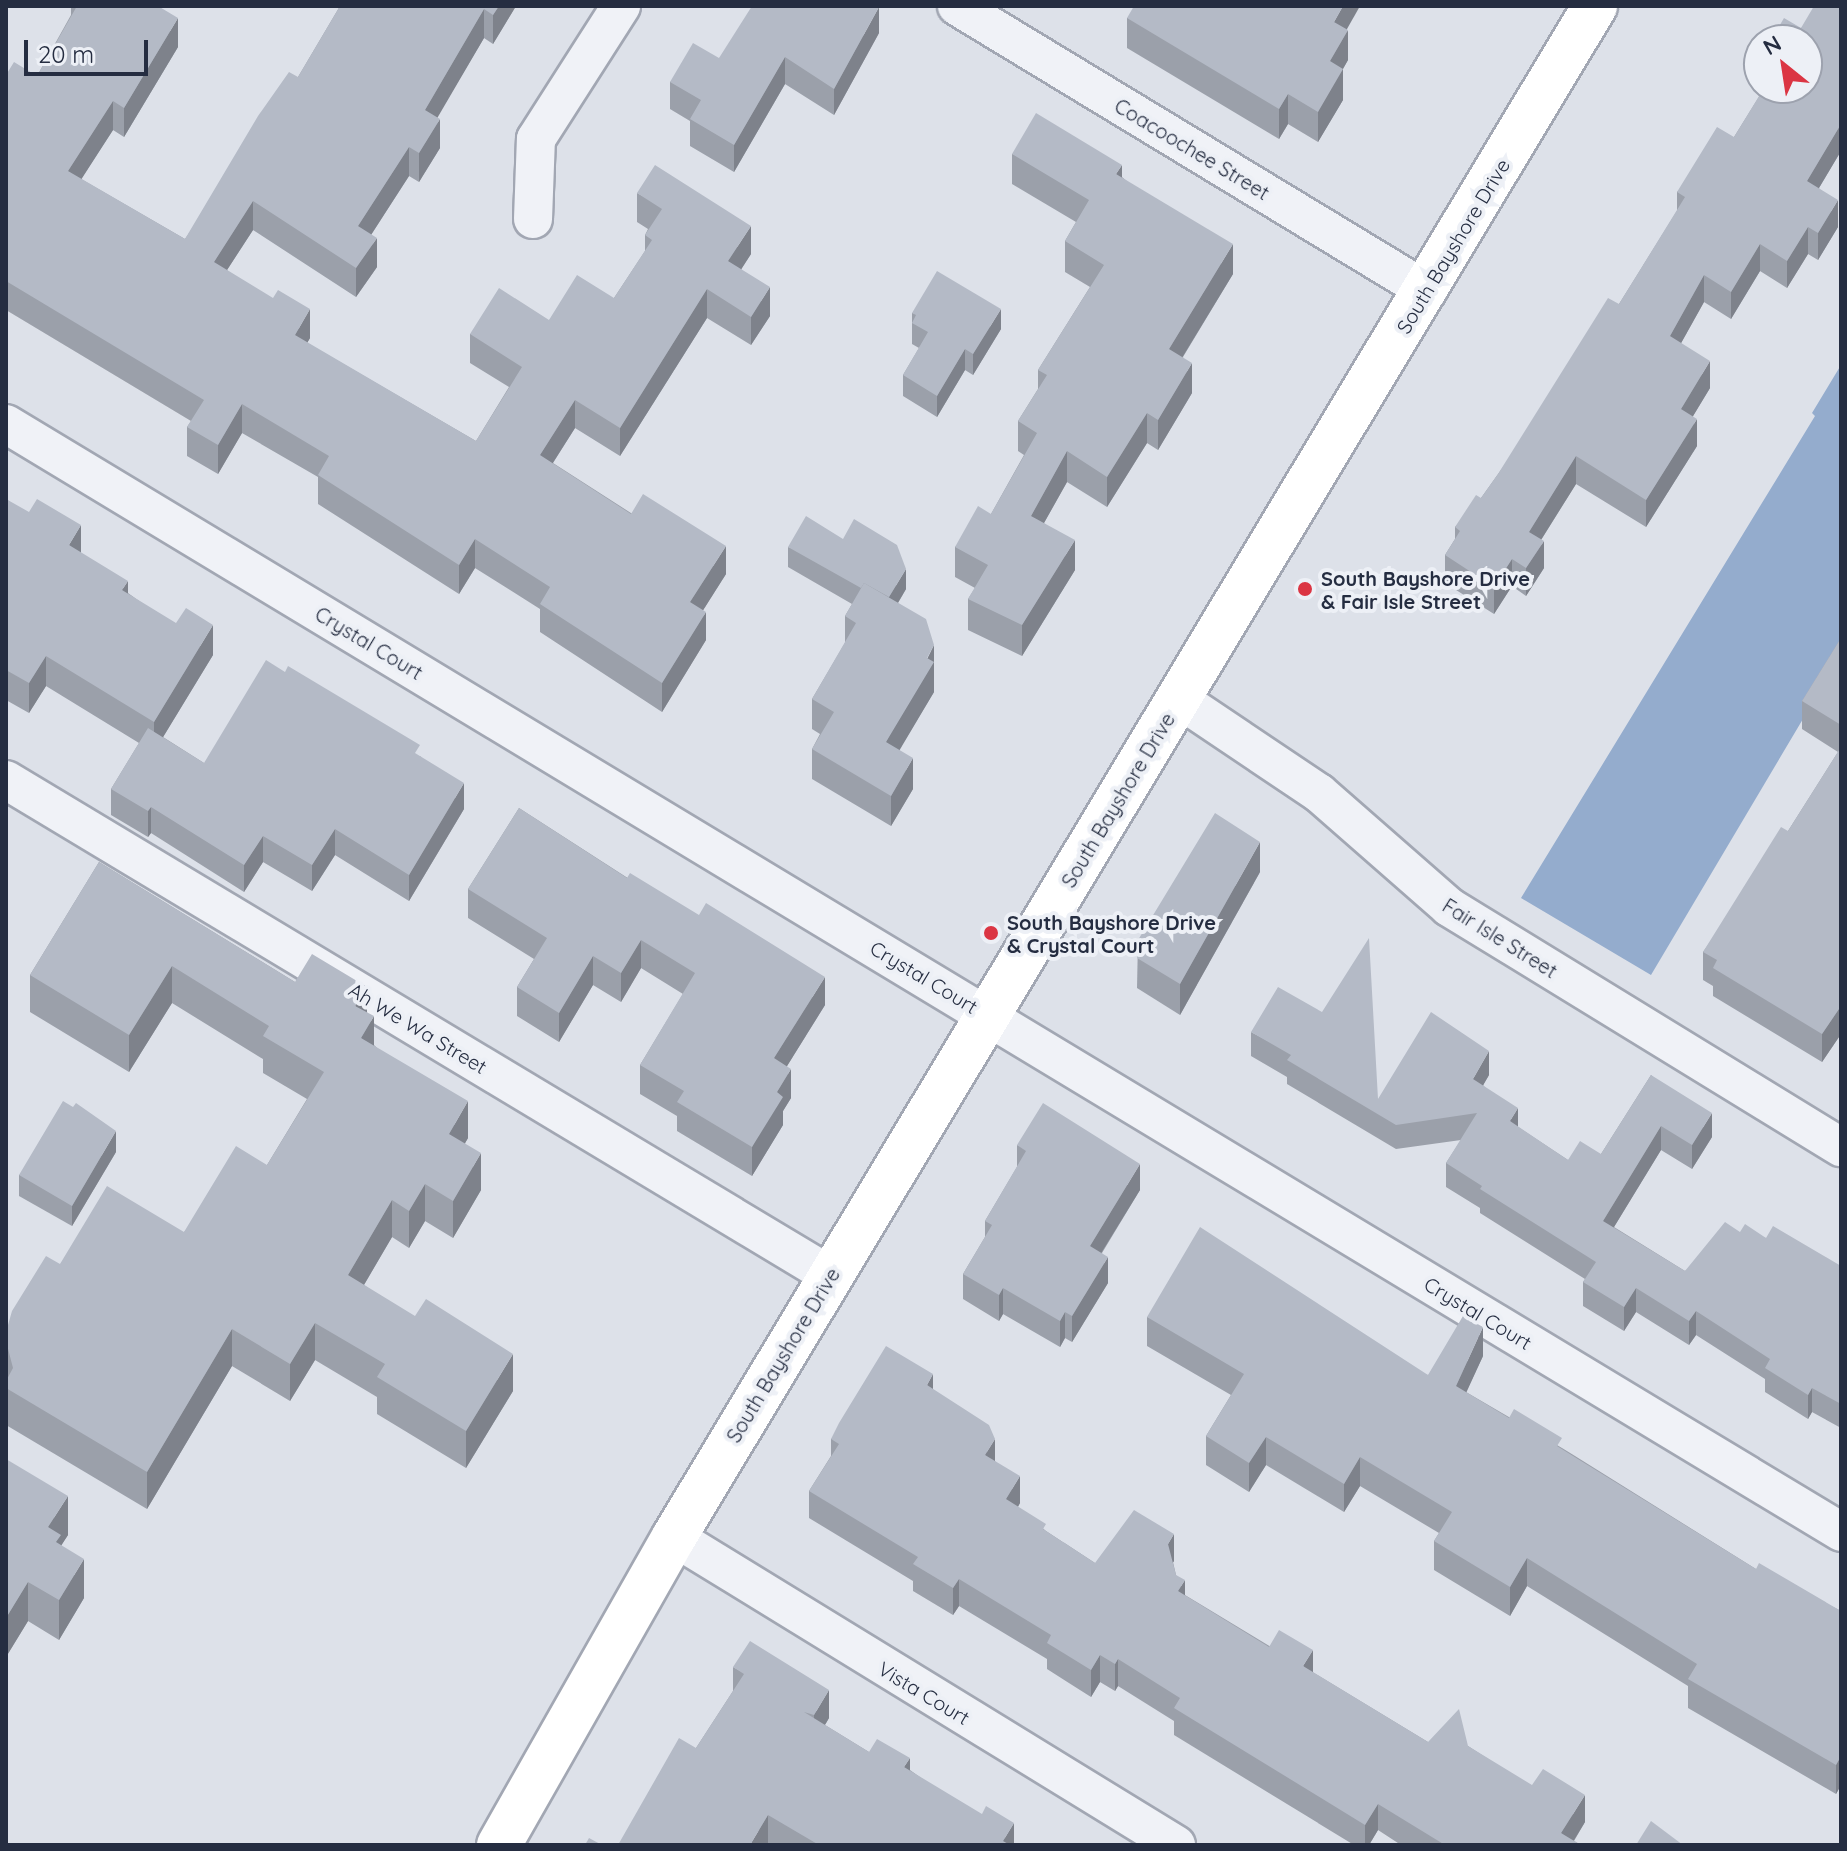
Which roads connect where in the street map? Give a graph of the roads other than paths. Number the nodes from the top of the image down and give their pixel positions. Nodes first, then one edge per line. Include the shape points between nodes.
1 (621, 6) edge
2 (957, 6) edge
3 (1595, 6) edge
4 (533, 219) dead end
5 (1427, 291) junction
6 (6, 424) edge
7 (1179, 699) junction
8 (6, 780) edge
9 (988, 1015) junction
10 (1841, 1147) edge
11 (831, 1276) junction
12 (1841, 1532) edge
13 (674, 1537) junction
14 (499, 1845) edge
15 (1176, 1845) edge

1 - 4 street via 536,139
2 - 5 street, Coacoochee Street
3 - 5 main road, South Bayshore Drive
5 - 7 main road, South Bayshore Drive
6 - 9 street, Crystal Court
7 - 9 main road, South Bayshore Drive
7 - 10 street, Fair Isle Street via 1300,778 1449,907
8 - 11 street, Ah We Wa Street
9 - 11 main road, South Bayshore Drive
9 - 12 street, Crystal Court
11 - 13 main road, South Bayshore Drive
13 - 14 main road, South Bayshore Drive
13 - 15 street, Vista Court

